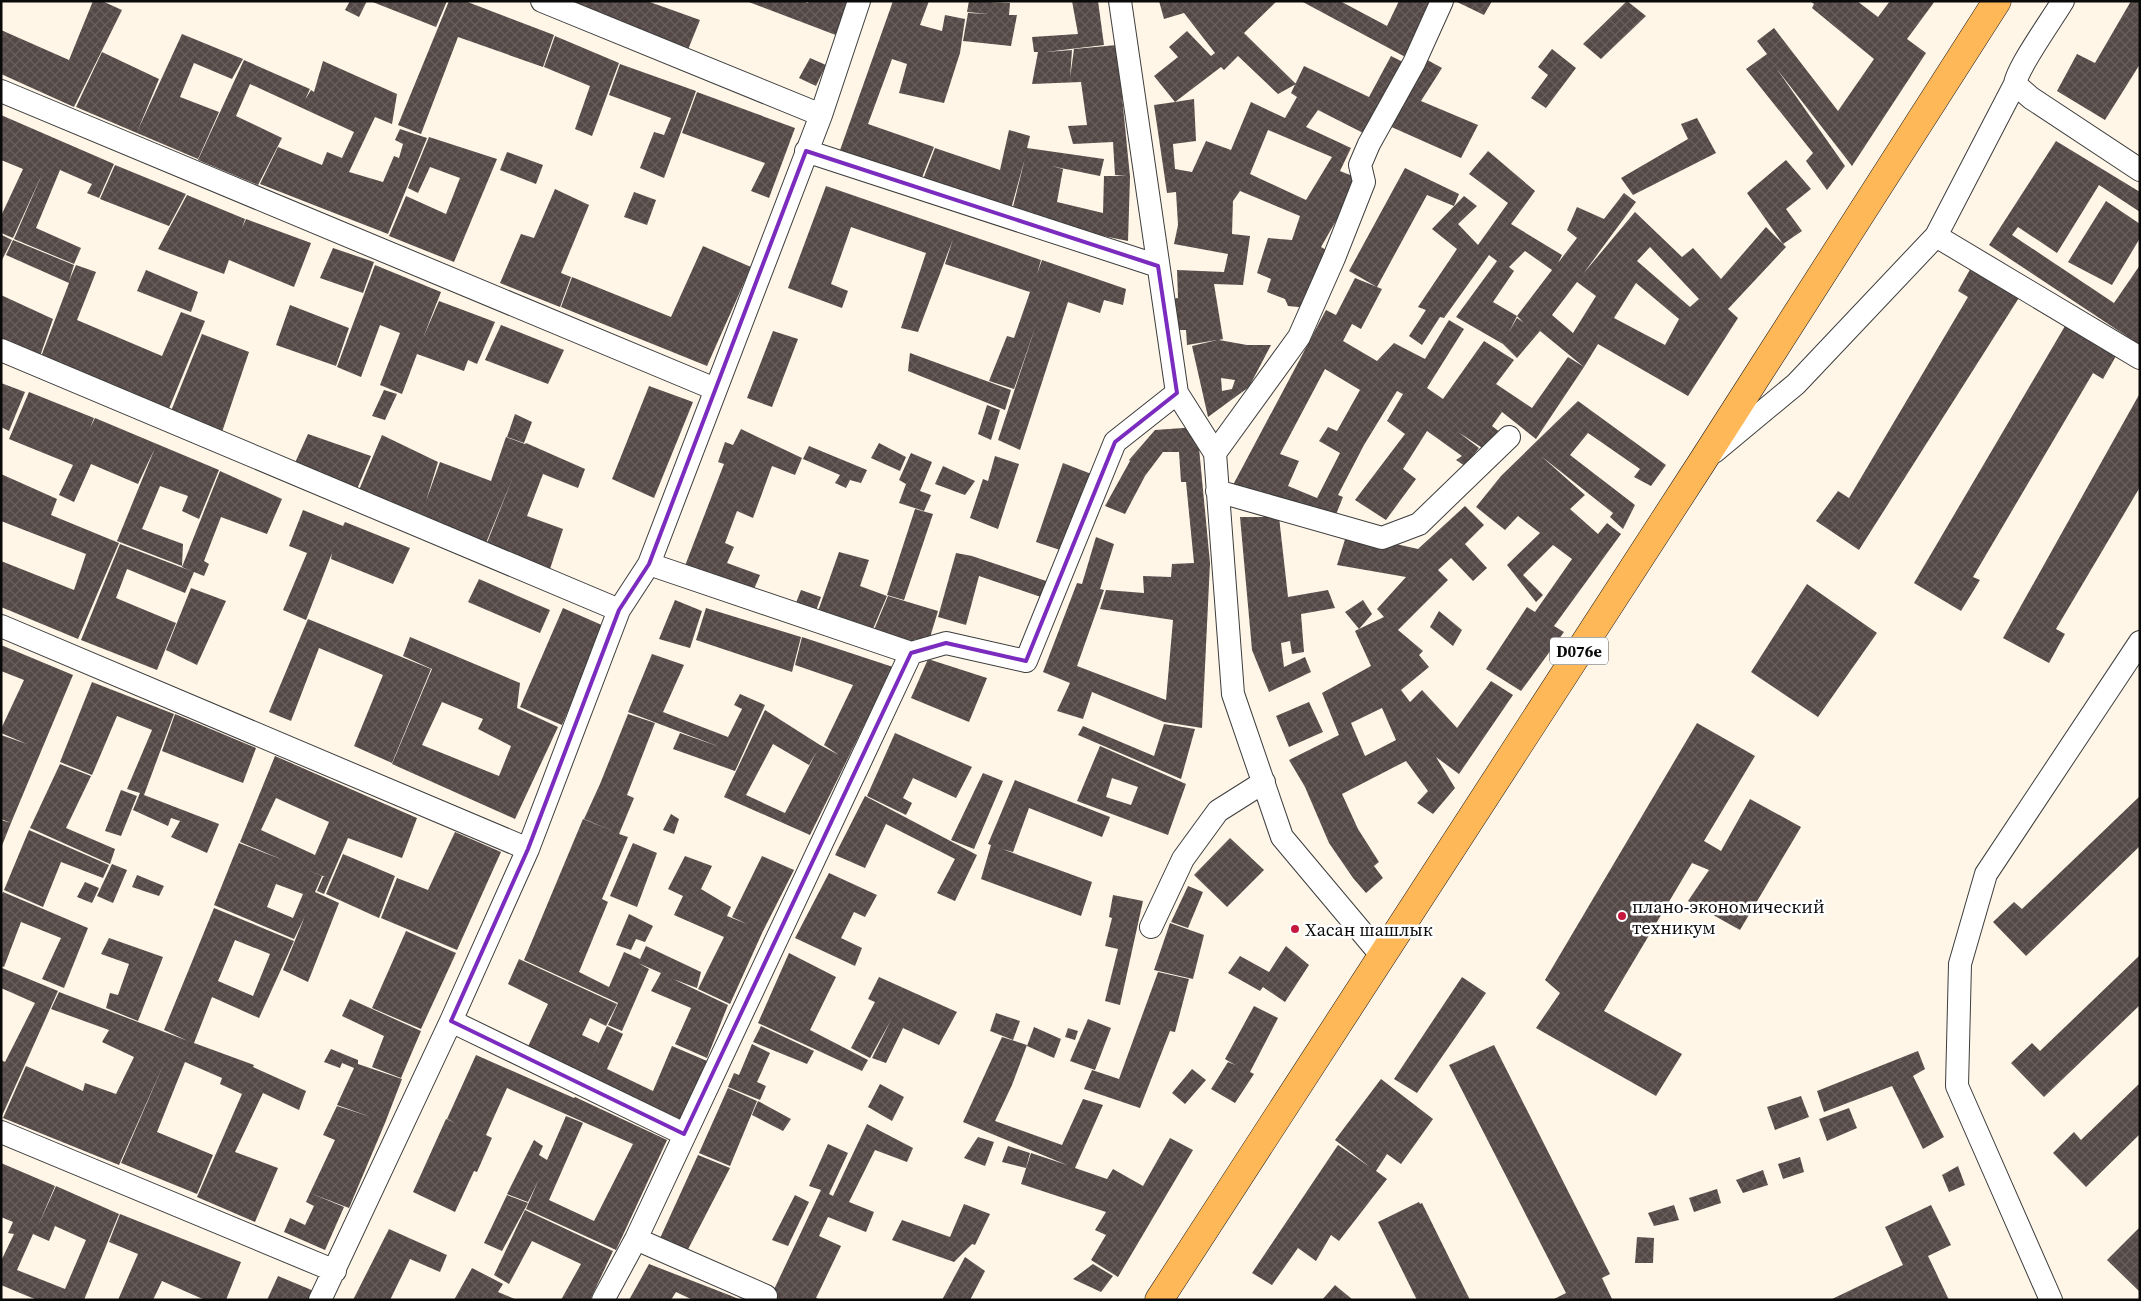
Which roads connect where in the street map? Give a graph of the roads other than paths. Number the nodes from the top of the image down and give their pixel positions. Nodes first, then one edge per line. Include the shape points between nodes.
1 (542, 1) edge
2 (859, 1) edge
3 (1120, 1) edge
4 (1442, 1) edge
5 (1997, 1) edge
6 (2063, 1) edge
7 (2015, 84) junction
8 (1, 91) edge
9 (821, 115) junction
10 (806, 151) junction
11 (2140, 170) edge
12 (1936, 236) junction
13 (1158, 266) junction
14 (1, 350) edge
15 (2140, 358) edge
16 (716, 389) junction
17 (1177, 393) junction
18 (1509, 437) dead end
19 (1215, 453) junction
20 (1702, 462) junction
21 (1218, 491) junction
22 (649, 564) junction
23 (619, 610) junction
24 (1, 626) edge
25 (2140, 642) edge
26 (911, 653) junction
27 (1264, 782) junction
28 (528, 849) junction
29 (1151, 928) dead end
30 (1381, 955) junction
31 (451, 1021) junction
32 (1, 1132) edge
33 (684, 1134) junction
34 (636, 1239) junction
35 (334, 1271) junction
36 (320, 1300) edge
37 (603, 1300) edge
38 (764, 1300) edge
39 (1159, 1300) edge
40 (2051, 1300) edge

1 - 9 street
2 - 9 street
3 - 13 street
4 - 19 street via 1414,63 1360,165 1364,182 1299,337
5 - 20 main road, D076e
6 - 7 street
7 - 11 street via 2030,98
7 - 12 street
8 - 16 street
9 - 10 street
10 - 13 street
10 - 16 street
12 - 15 street
12 - 20 street via 1796,384
13 - 17 street
14 - 23 street
16 - 22 street
17 - 19 street
17 - 26 street via 1114,442 1026,661 946,643
18 - 21 street via 1419,524 1382,538
19 - 21 street
20 - 30 main road, D076e
21 - 27 street via 1233,694
22 - 23 street
22 - 26 street
23 - 28 street
24 - 28 street
25 - 40 street via 1986,874 1960,964 1957,1086
26 - 33 street
27 - 29 street via 1218,811 1183,860
27 - 30 street via 1282,837
28 - 31 street
30 - 39 main road, D076e
31 - 33 street
31 - 35 street
32 - 35 street
33 - 34 street
34 - 37 street
34 - 38 street via 766,1296
35 - 36 street

